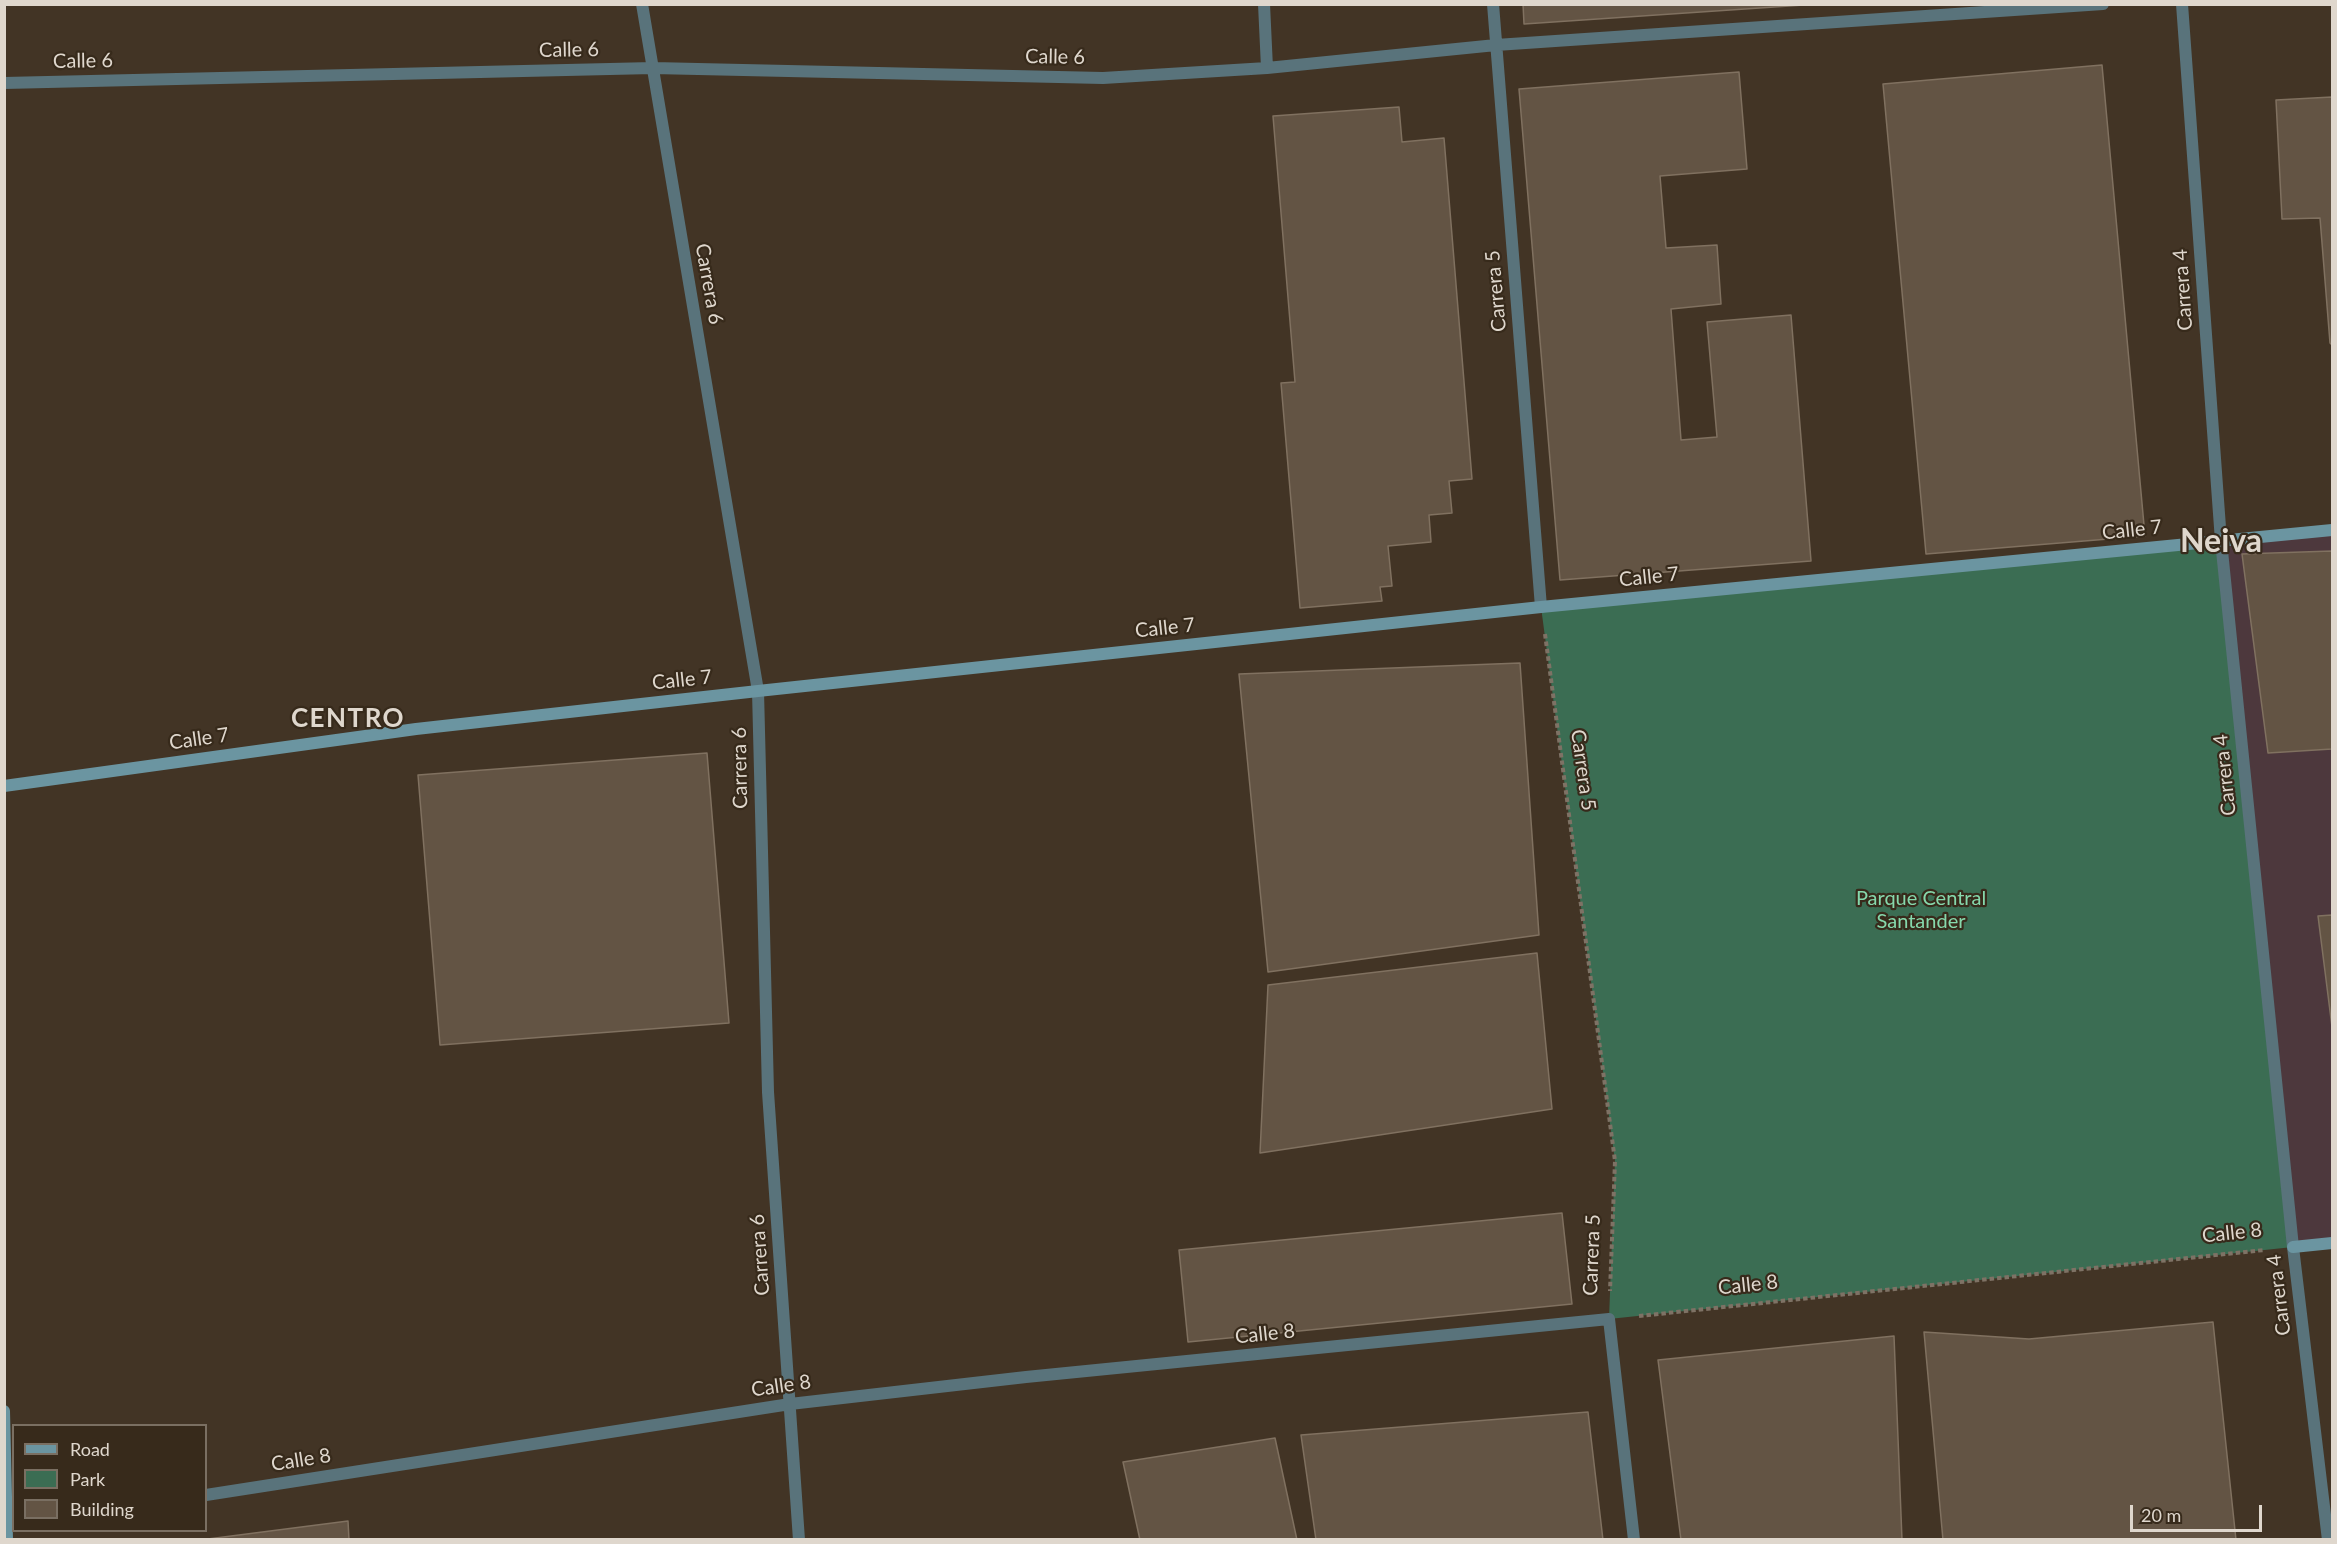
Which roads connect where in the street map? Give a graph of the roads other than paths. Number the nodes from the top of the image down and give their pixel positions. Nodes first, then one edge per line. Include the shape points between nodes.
1 (642, 4) edge
2 (1264, 4) edge
3 (1493, 4) edge
4 (2103, 4) edge
5 (2182, 4) edge
6 (1496, 45) junction
7 (653, 68) junction
8 (1267, 68) junction
9 (4, 83) edge
10 (2332, 530) edge
11 (2221, 541) junction
12 (1541, 607) junction
13 (758, 691) junction
14 (4, 786) edge
15 (2332, 1243) edge
16 (2292, 1247) junction
17 (1608, 1319) joint
18 (790, 1404) junction
19 (4, 1411) edge
20 (207, 1495) edge
21 (8, 1525) edge
22 (7, 1539) edge
23 (800, 1539) edge
24 (1634, 1539) edge
25 (2328, 1539) edge

1 - 7 street, Carrera 6
2 - 8 street
3 - 6 street, Carrera 5
4 - 6 street, Calle 6
5 - 11 street, Carrera 4
6 - 8 street, Calle 6
6 - 12 street, Carrera 5
7 - 8 street, Calle 6 via 1103,78
7 - 9 street, Calle 6
7 - 13 street, Carrera 6
10 - 11 street, Calle 7
11 - 12 street, Calle 7
11 - 16 street, Carrera 4
12 - 13 street, Calle 7
13 - 14 street, Calle 7 via 416,729
13 - 18 street, Carrera 6 via 768,1092
15 - 16 street
16 - 25 street, Carrera 4
17 - 18 street, Calle 8
17 - 24 street, Carrera 5
18 - 20 street, Calle 8
18 - 23 street, Carrera 6
19 - 21 street
21 - 22 street

